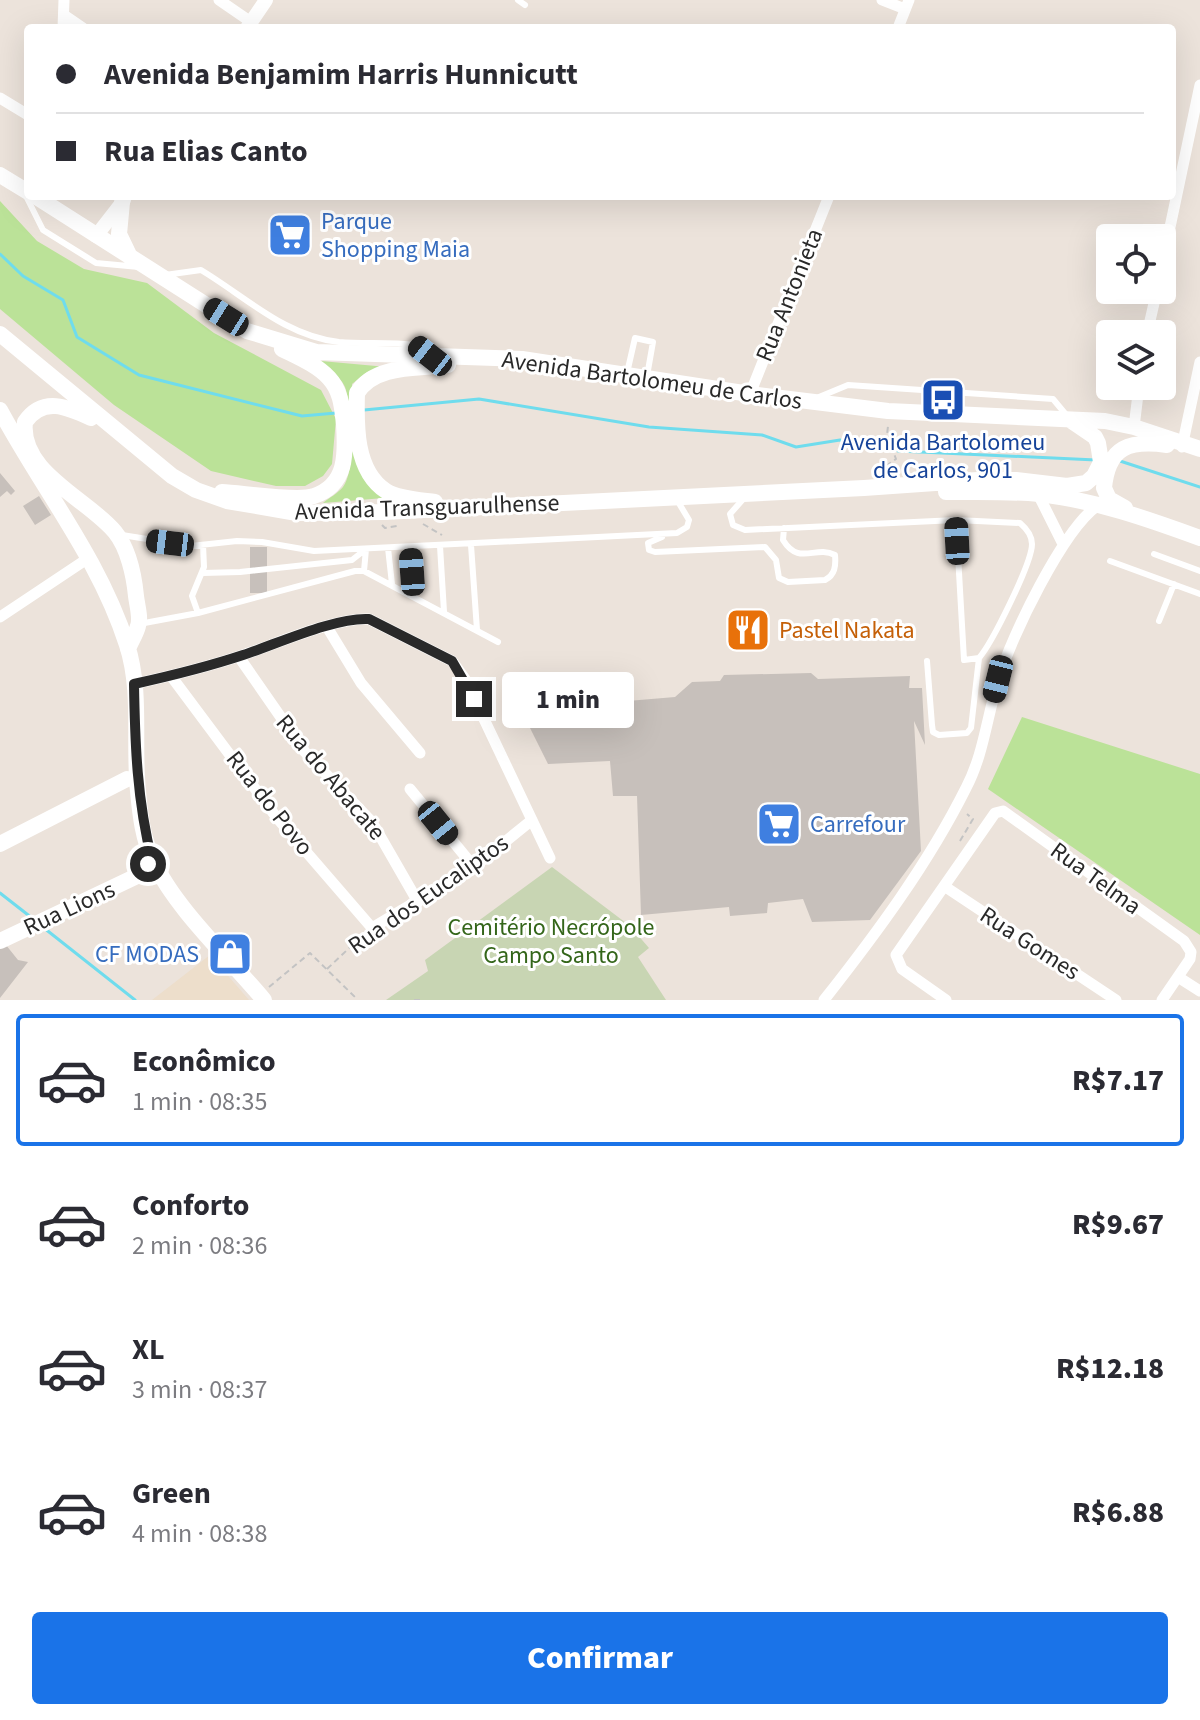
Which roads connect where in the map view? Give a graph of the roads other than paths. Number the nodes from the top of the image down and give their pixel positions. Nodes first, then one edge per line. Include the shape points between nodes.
1 (64, 0) edge
2 (219, 0) edge
3 (266, 0) edge
4 (518, 0) edge
5 (882, 0) edge
6 (525, 5) dead end
7 (907, 5) edge
8 (64, 15) junction
9 (63, 24) edge
10 (77, 24) edge
11 (248, 24) edge
12 (250, 24) edge
13 (900, 24) edge
14 (1200, 85) edge
15 (0, 98) edge
16 (24, 113) edge
17 (0, 175) edge
18 (24, 190) edge
19 (1176, 199) edge
20 (31, 200) edge
21 (40, 200) edge
22 (123, 200) edge
23 (124, 200) edge
24 (827, 200) edge
25 (1176, 200) edge
26 (1171, 224) edge
27 (96, 236) junction
28 (131, 259) junction
29 (154, 272) junction
30 (247, 331) junction
31 (0, 334) edge
32 (430, 356) junction
33 (522, 359) junction
34 (1200, 362) edge
35 (627, 373) junction
36 (647, 376) junction
37 (750, 394) junction
38 (1137, 400) edge
39 (809, 401) junction
40 (0, 410) edge
41 (1070, 420) junction
42 (107, 425) junction
43 (1134, 427) junction
44 (1182, 444) junction
45 (1200, 449) edge
46 (859, 489) junction
47 (196, 490) junction
48 (747, 494) junction
49 (1038, 494) junction
50 (675, 497) junction
51 (492, 506) junction
52 (1097, 506) junction
53 (1145, 519) junction
54 (956, 520) junction
55 (784, 528) junction
56 (116, 533) junction
57 (677, 533) junction
58 (77, 535) junction
59 (1200, 538) edge
60 (1063, 544) junction
61 (203, 545) junction
62 (471, 545) junction
63 (440, 546) junction
64 (410, 547) junction
65 (388, 548) junction
66 (366, 549) junction
67 (1154, 554) dead end
68 (90, 557) junction
69 (1110, 561) dead end
70 (364, 571) junction
71 (1200, 571) edge
72 (203, 573) junction
73 (392, 584) junction
74 (1174, 584) junction
75 (105, 586) junction
76 (1200, 594) edge
77 (414, 596) junction
78 (444, 612) junction
79 (198, 613) junction
80 (0, 617) edge
81 (1159, 621) dead end
82 (139, 624) junction
83 (327, 627) junction
84 (477, 630) junction
85 (498, 642) dead end
86 (128, 649) junction
87 (239, 657) junction
88 (979, 658) junction
89 (927, 661) dead end
90 (171, 676) junction
91 (134, 684) junction
92 (420, 753) dead end
93 (132, 785) junction
94 (410, 789) dead end
95 (532, 820) junction
96 (0, 844) edge
97 (550, 858) dead end
98 (152, 860) junction
99 (474, 867) junction
100 (137, 876) junction
101 (167, 886) junction
102 (944, 886) junction
103 (418, 902) junction
104 (372, 928) joint
105 (0, 941) edge
106 (1178, 977) junction
107 (1200, 991) edge
108 (262, 997) edge
109 (824, 1000) edge
110 (946, 1000) edge
111 (1116, 1000) edge
112 (1162, 1000) edge

1 - 8 street
2 - 11 street
3 - 12 street
4 - 6 lane
5 - 7 street
7 - 13 street
8 - 9 street
8 - 10 street
14 - 19 street
15 - 16 street
17 - 18 main road, Avenida Bartolomeu de Carlos
20 - 29 lane via 43,230 96,263
21 - 27 main road, Avenida Bartolomeu de Carlos
22 - 27 street
23 - 28 main road via 119,234
24 - 37 street, Rua Antonieta
25 - 26 street
27 - 28 main road, Avenida Bartolomeu de Carlos
28 - 29 main road, Avenida Bartolomeu de Carlos
29 - 30 main road, Avenida Bartolomeu de Carlos
29 - 32 lane via 201,270 280,323 340,342 415,345
30 - 32 main road, Avenida Bartolomeu de Carlos via 316,352
30 - 47 main road via 316,367 336,388 342,405 344,463 333,485 310,498
31 - 42 main road, Avenida Transguarulhense
32 - 33 main road, Avenida Bartolomeu de Carlos
33 - 35 main road, Avenida Bartolomeu de Carlos
33 - 51 main road via 390,371 370,377 357,393 365,463 386,491 433,502
34 - 44 street
35 - 36 main road, Avenida Bartolomeu de Carlos
35 - 36 lane via 635,338 653,342
36 - 37 main road, Avenida Bartolomeu de Carlos
37 - 39 main road, Avenida Bartolomeu de Carlos
38 - 43 street
39 - 41 main road, Avenida Bartolomeu de Carlos via 888,411
39 - 41 lane via 848,385 1053,399
40 - 58 main road
41 - 43 main road
41 - 46 main road via 1095,437 1101,453 1094,476 1078,485 978,480
42 - 47 main road, Avenida Transguarulhense
42 - 56 main road via 68,408 47,406 30,415 24,430 36,461
43 - 44 main road
44 - 45 main road
44 - 53 main road via 1142,442 1114,457 1105,479 1106,493 1114,504
46 - 48 main road, Avenida Transguarulhense
46 - 49 main road
47 - 51 main road, Avenida Transguarulhense via 297,513
48 - 50 main road, Avenida Transguarulhense
48 - 55 lane via 730,514 733,525 745,530
49 - 52 main road
49 - 60 street
50 - 51 main road, Avenida Transguarulhense
50 - 57 lane via 689,520
52 - 53 main road
52 - 60 street
53 - 59 main road
54 - 55 lane
54 - 88 lane via 964,660
54 - 88 lane via 1020,523 1032,542 1028,561
55 - 57 lane via 783,540 793,552 835,555 831,577 788,582 779,578 776,560 765,547 649,550 648,543
56 - 58 main road via 92,528
56 - 61 lane
56 - 82 main road via 133,573
57 - 62 lane
58 - 68 main road
60 - 109 street via 1010,646 979,759 955,808 920,868
61 - 66 lane via 237,541 314,551
61 - 72 lane
62 - 63 lane
62 - 84 lane
63 - 64 lane
63 - 78 lane
64 - 65 lane
64 - 77 lane
65 - 66 lane
65 - 73 lane
66 - 70 lane
66 - 72 lane via 352,560
67 - 71 lane
68 - 75 main road
68 - 80 street
69 - 74 lane
70 - 73 lane
70 - 79 lane
72 - 79 lane via 192,596
73 - 77 lane
74 - 76 lane
74 - 81 lane
75 - 82 main road via 123,615
75 - 86 main road
77 - 78 lane
78 - 84 lane
79 - 82 lane
82 - 86 main road
83 - 87 street
83 - 92 street via 361,683
83 - 95 street via 369,619 452,661
84 - 85 lane
86 - 91 main road
87 - 90 street
87 - 103 street, Rua do Abacate via 305,752 378,829
88 - 89 lane via 971,728 967,733 939,735 933,732
90 - 91 street
90 - 104 street, Rua do Povo via 277,818
91 - 93 main road
93 - 96 main road
93 - 98 main road
94 - 99 street
95 - 97 street
95 - 99 street, Rua dos Eucaliptos
98 - 100 main road, Rua Lions
98 - 101 main road
99 - 103 street, Rua dos Eucaliptos
100 - 101 main road, Rua Lions via 152,876
100 - 105 main road, Rua Lions
101 - 108 main road
102 - 106 street, Rua Telma via 995,813 1003,811 1188,946 1190,959
102 - 110 street via 896,955 902,969
102 - 111 street, Rua Gomes
103 - 104 street, Rua dos Eucaliptos
106 - 107 street
106 - 112 street

